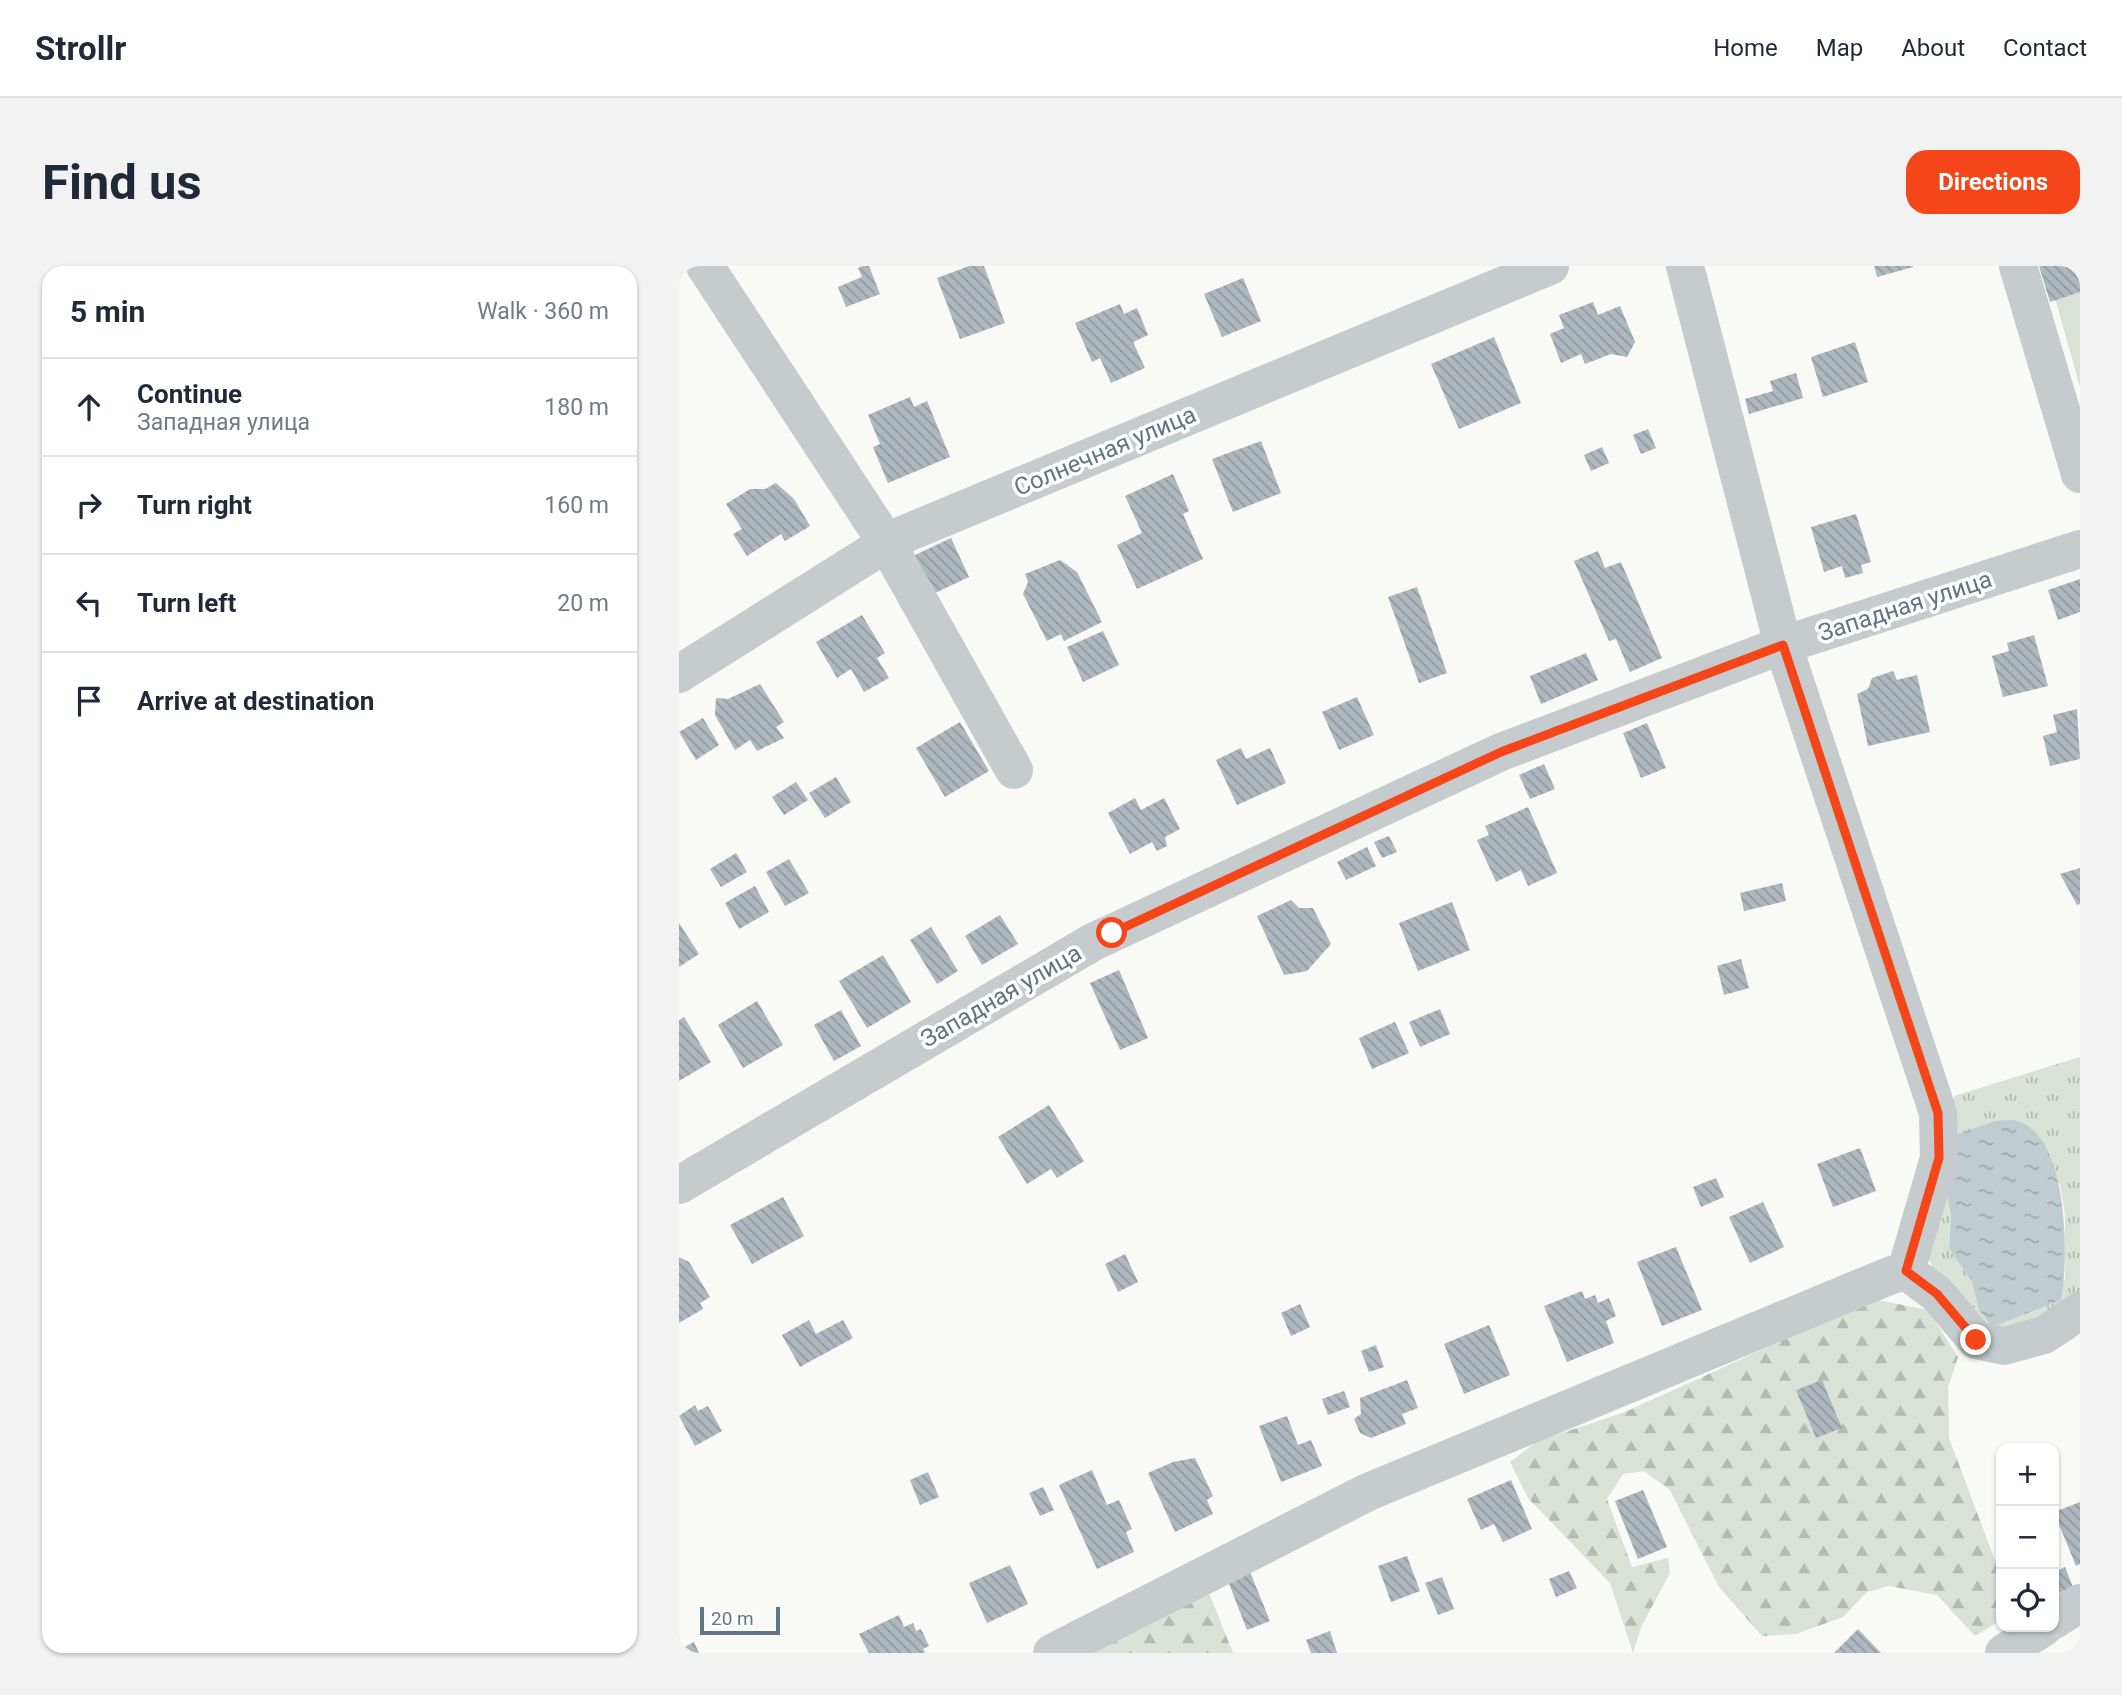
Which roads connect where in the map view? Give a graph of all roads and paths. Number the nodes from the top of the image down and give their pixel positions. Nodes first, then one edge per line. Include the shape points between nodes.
1 (705, 266) edge
2 (1550, 266) edge
3 (1685, 266) edge
4 (2018, 266) edge
5 (2080, 474) edge
6 (886, 542) junction
7 (2080, 550) edge
8 (1783, 645) junction
9 (679, 674) edge
10 (1014, 770) dead end
11 (679, 1185) edge
12 (1906, 1271) junction
13 (2080, 1311) edge
14 (2080, 1603) edge
15 (2059, 1617) edge
16 (2036, 1632) edge
17 (1052, 1653) edge
18 (2004, 1653) edge

1 - 6 street
2 - 6 street, Солнечная улица
3 - 8 street
4 - 5 street
6 - 9 street, Солнечная улица
6 - 10 street
7 - 8 street, Западная улица
8 - 11 street, Западная улица via 1501,752 1112,933
8 - 12 street via 1938,1113 1939,1158
12 - 13 street via 1937,1294 1976,1340 2004,1346 2045,1335
12 - 17 street via 1368,1492
14 - 15 street
16 - 18 street

